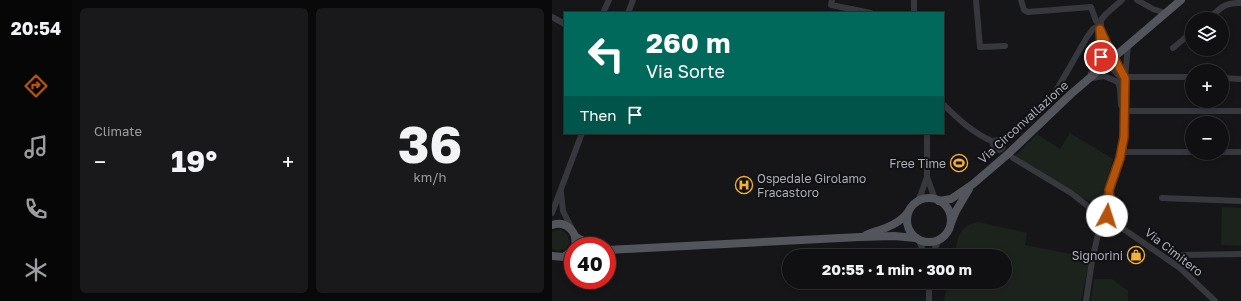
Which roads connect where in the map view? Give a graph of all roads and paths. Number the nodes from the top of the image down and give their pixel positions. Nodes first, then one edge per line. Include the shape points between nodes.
1 (609, 0) edge
2 (832, 0) edge
3 (914, 0) edge
4 (976, 0) edge
5 (1021, 0) edge
6 (1122, 0) edge
7 (1137, 0) edge
8 (1181, 0) edge
9 (630, 1) edge
10 (1241, 3) edge
11 (603, 12) edge
12 (628, 12) edge
13 (866, 12) edge
14 (914, 12) edge
15 (1216, 12) edge
16 (1165, 13) junction
17 (552, 17) edge
18 (564, 23) edge
19 (1100, 27) junction
20 (1185, 38) edge
21 (1101, 45) junction
22 (1128, 45) junction
23 (1005, 46) dead end
24 (1173, 48) dead end
25 (1111, 61) junction
26 (1185, 77) edge
27 (1092, 78) junction
28 (1125, 78) junction
29 (1229, 78) edge
30 (1241, 79) edge
31 (1083, 85) junction
32 (944, 105) edge
33 (1125, 111) junction
34 (1241, 111) edge
35 (582, 134) edge
36 (927, 134) edge
37 (1001, 140) junction
38 (994, 142) junction
39 (1121, 152) junction
40 (1185, 152) edge
41 (1229, 152) edge
42 (1241, 152) edge
43 (1013, 158) dead end
44 (927, 177) junction
45 (973, 184) junction
46 (1109, 190) junction
47 (560, 191) junction
48 (1162, 198) dead end
49 (937, 200) junction
50 (1241, 201) edge
51 (917, 202) junction
52 (1085, 203) junction
53 (1100, 204) junction
54 (908, 212) junction
55 (552, 213) edge
56 (1105, 213) junction
57 (552, 225) edge
58 (950, 226) junction
59 (574, 233) junction
60 (574, 237) edge
61 (579, 237) edge
62 (860, 237) junction
63 (917, 239) junction
64 (939, 240) junction
65 (616, 248) edge
66 (616, 249) edge
67 (624, 249) junction
68 (922, 249) edge
69 (934, 249) edge
70 (1241, 254) edge
71 (556, 257) edge
72 (1171, 261) junction
73 (552, 262) edge
74 (929, 289) edge
75 (929, 301) edge
76 (1086, 301) edge
77 (1215, 301) edge

1 - 11 street
2 - 13 street via 831,5
3 - 14 street
4 - 23 street via 980,47
5 - 19 street via 1024,10 1028,12 1092,7
6 - 19 street via 1102,18
7 - 16 street
8 - 16 main road, Via Circonvallazione
9 - 12 street
10 - 15 street via 1226,4
16 - 22 main road, Via Circonvallazione
17 - 18 street
19 - 21 street
19 - 25 street
19 - 37 street via 1090,33 1049,103 1013,135
20 - 24 street
21 - 25 street
21 - 31 street via 1101,60 1084,80
22 - 25 main road, Via Circonvallazione
22 - 28 street
25 - 27 main road, Via Circonvallazione
25 - 28 street via 1120,78
26 - 28 street
27 - 31 main road, Via Circonvallazione
27 - 33 street via 1104,76 1118,82 1121,107
28 - 33 street
29 - 30 street
31 - 45 main road, Via Circonvallazione
32 - 38 street via 983,137
33 - 34 street
33 - 39 street
35 - 47 street
36 - 44 street
37 - 38 street
37 - 38 street via 1003,146 999,150 994,148
39 - 40 street
39 - 46 street
41 - 42 street
43 - 52 street, Via Cimitero
44 - 49 street
44 - 51 street
45 - 49 main road, Via Circonvallazione via 951,199
45 - 58 main road, Via Circonvallazione
46 - 53 street
46 - 56 street
47 - 55 street
47 - 59 street via 563,210
48 - 50 street
49 - 51 main road via 926,198
49 - 58 main road via 949,211
51 - 54 main road
52 - 53 street, Via Cimitero
52 - 56 street, Via Cimitero
53 - 56 street via 1097,208
53 - 56 street, Via Cimitero via 1105,203
54 - 62 main road via 892,226
54 - 63 main road via 907,227
56 - 72 street, Via Cimitero
56 - 76 street via 1092,261
57 - 59 main road via 562,223
58 - 64 main road
59 - 60 main road
59 - 61 main road
62 - 63 main road via 894,236
62 - 67 main road
63 - 64 main road via 933,242
63 - 68 street
64 - 69 street
65 - 67 main road
66 - 67 main road
70 - 72 street via 1181,255
71 - 73 main road
72 - 77 street, Via Cimitero
74 - 75 street

